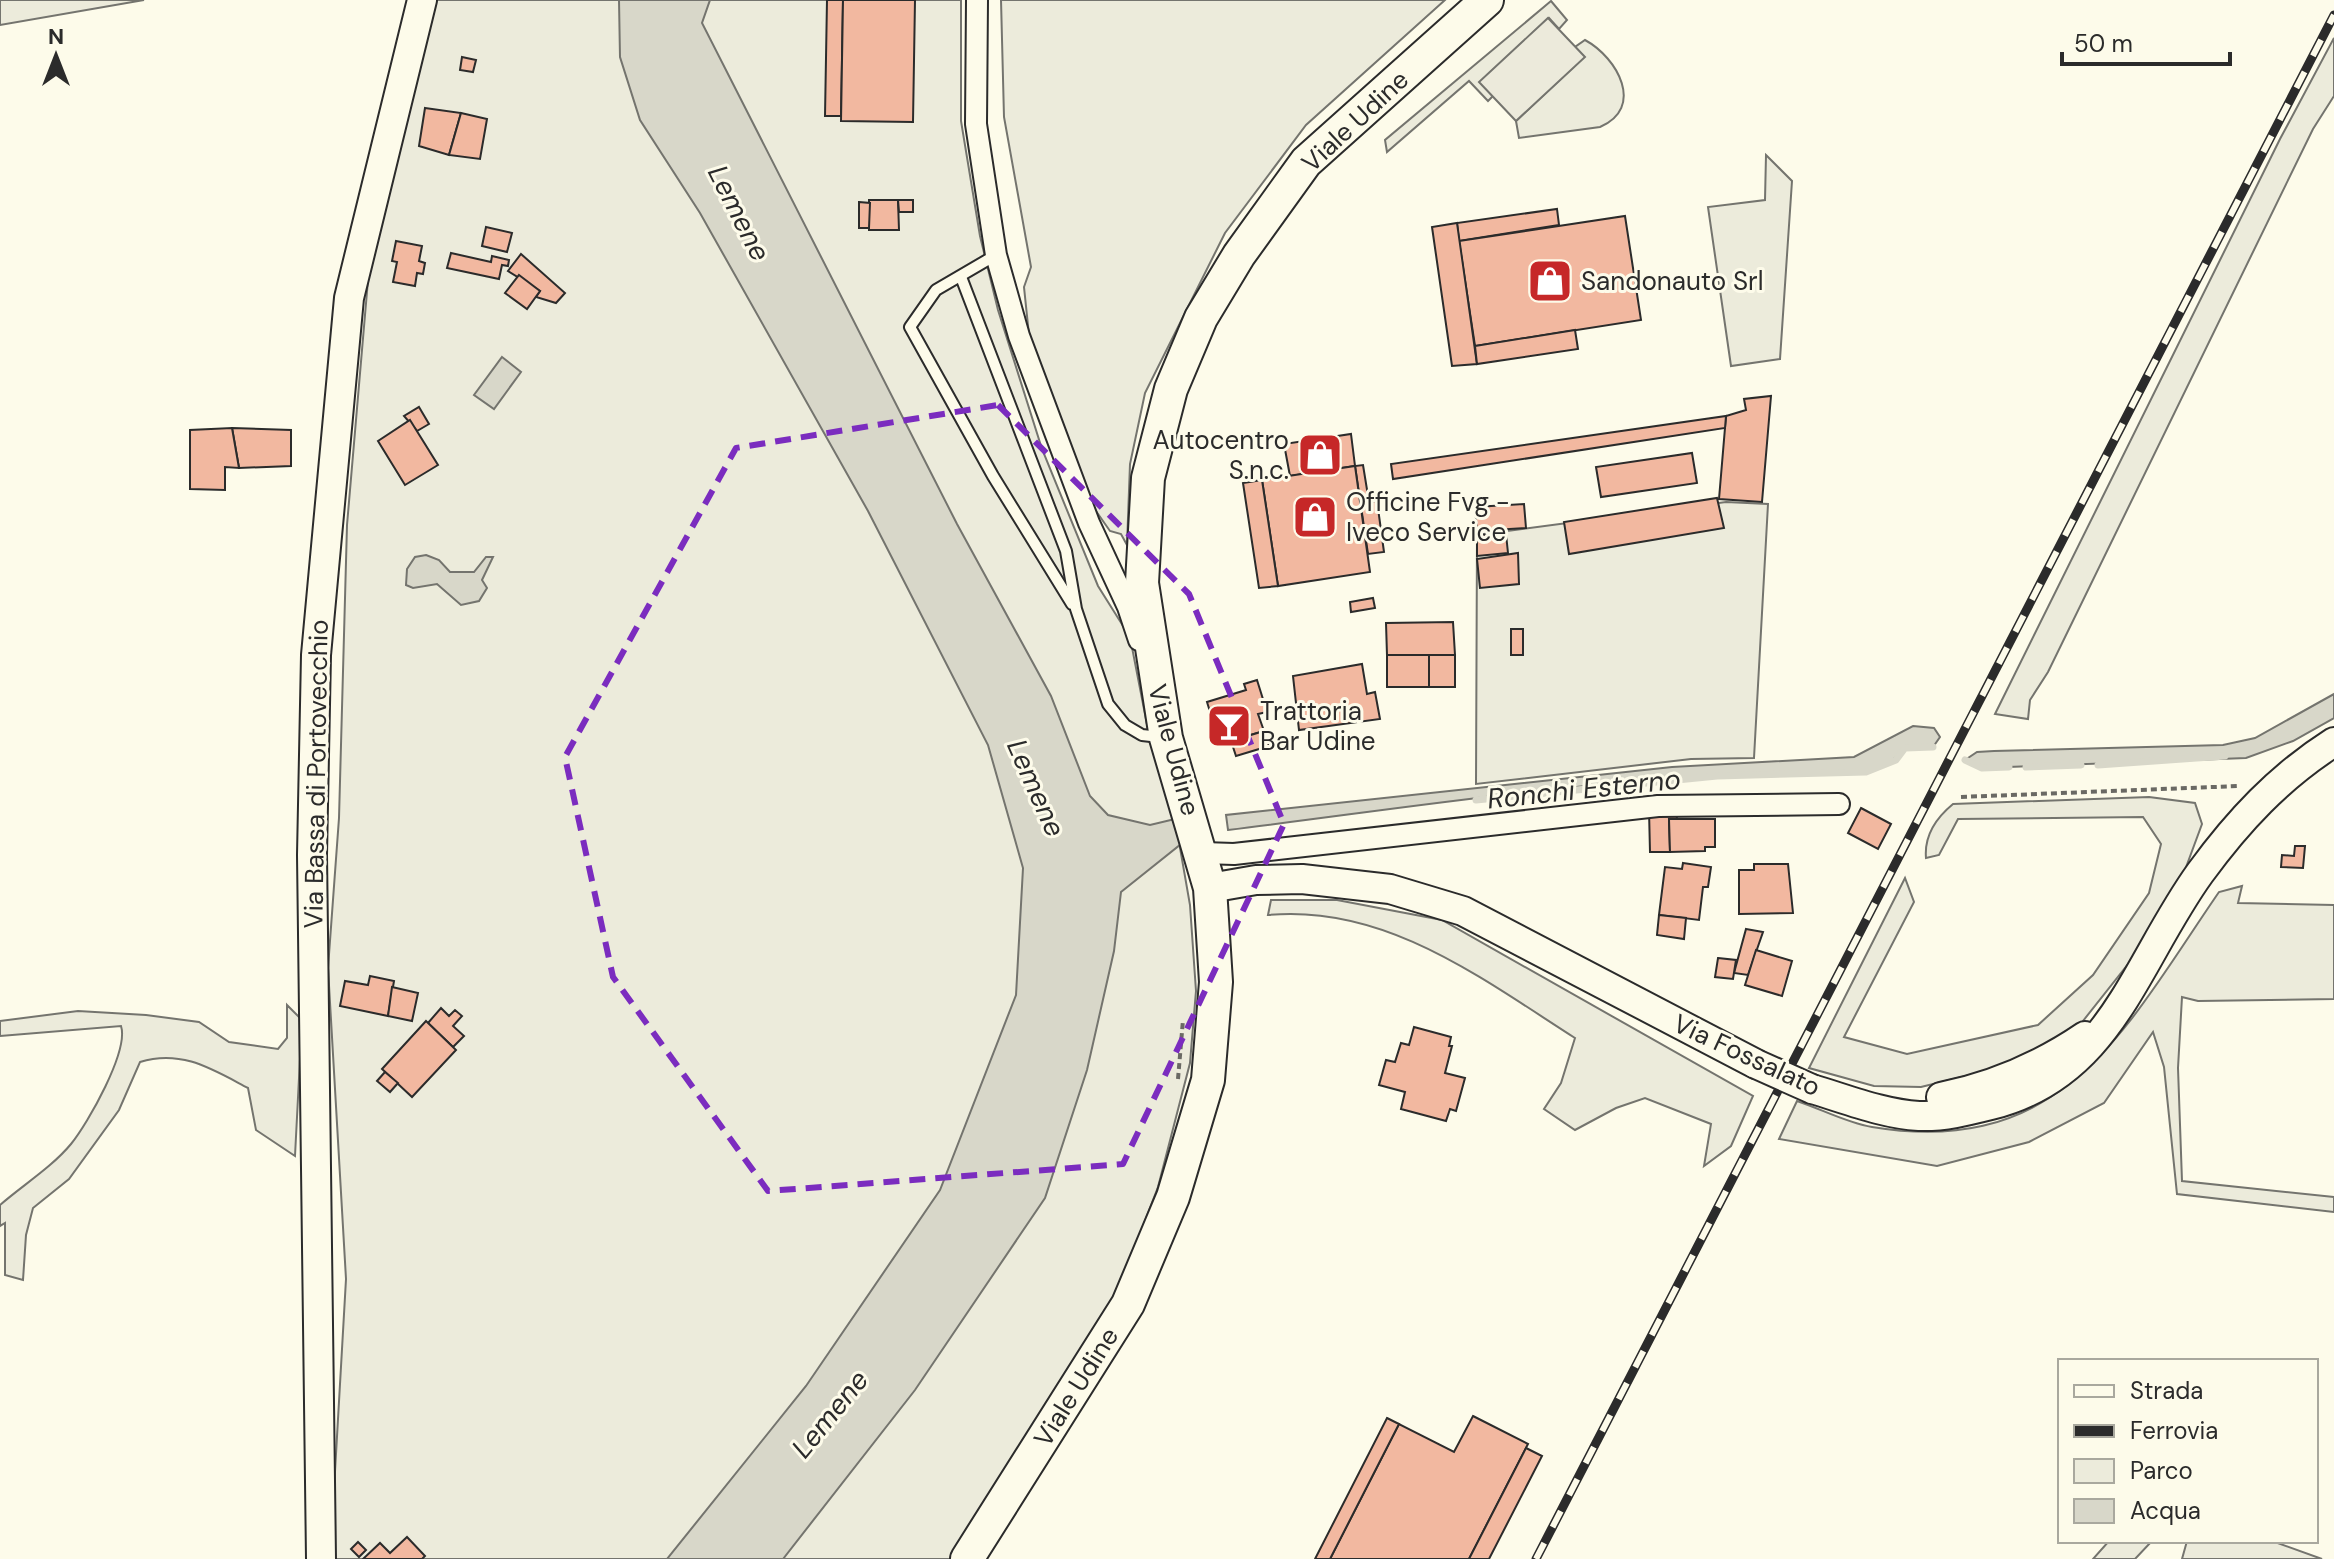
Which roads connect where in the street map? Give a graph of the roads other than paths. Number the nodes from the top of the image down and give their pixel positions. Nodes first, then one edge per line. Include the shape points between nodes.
1 (422, 0) edge
2 (977, 0) edge
3 (1487, 0) edge
4 (996, 255) junction
5 (961, 277) junction
6 (1076, 609) junction
7 (1157, 693) junction
8 (1166, 738) junction
9 (2334, 742) edge
10 (1839, 804) dead end
11 (1203, 853) junction
12 (1210, 888) junction
13 (321, 1559) edge
14 (967, 1559) edge

1 - 13 street, Via Bassa di Portovecchio via 349,298 316,655 312,855
2 - 4 street via 976,124
3 - 7 main road, Viale Udine via 1306,162 1201,318 1171,389 1148,478 1142,583
4 - 5 lane
4 - 7 street via 1019,336
5 - 6 lane via 1066,551
5 - 6 lane via 936,290 910,327 993,476
6 - 8 lane via 1108,704 1125,725 1142,735
7 - 8 main road, Viale Udine
8 - 11 main road, Viale Udine
9 - 12 street, Via Fossalato, bridge via 2276,785 2199,874 2089,1050 2055,1080 2004,1102 1956,1114 1917,1116 1812,1089 1463,911 1390,889 1302,879
10 - 11 street via 1658,806 1234,854
11 - 12 main road, Viale Udine
12 - 14 main road, Viale Udine via 1216,982 1208,1080 1173,1197 1128,1304

